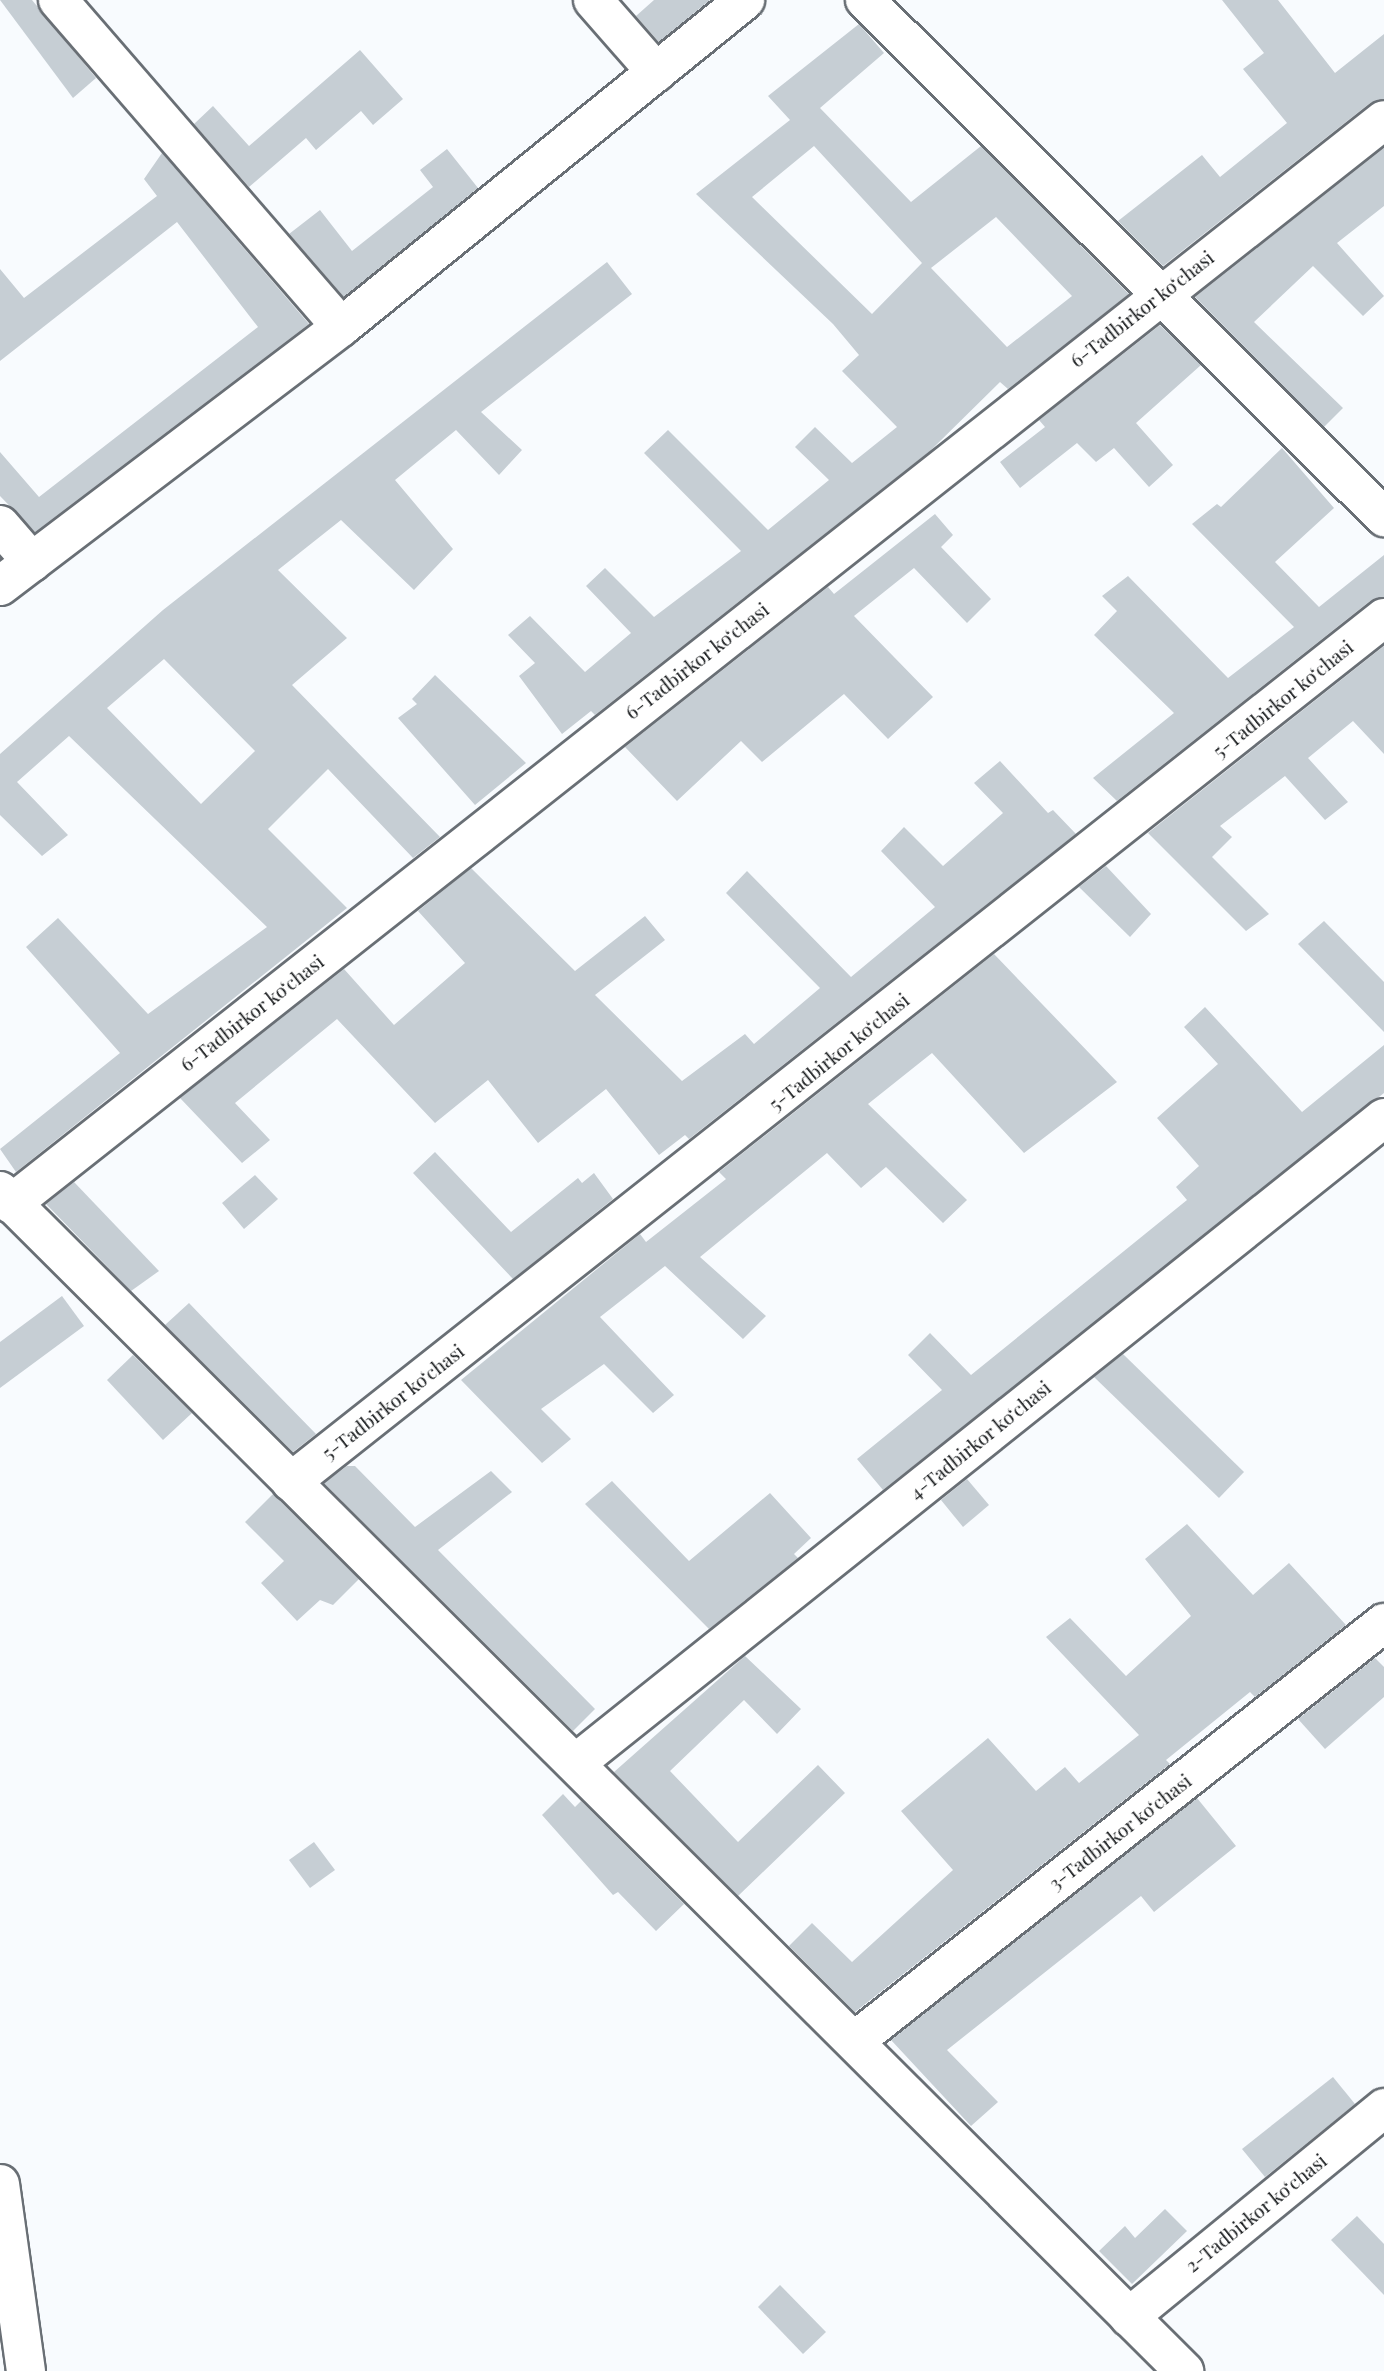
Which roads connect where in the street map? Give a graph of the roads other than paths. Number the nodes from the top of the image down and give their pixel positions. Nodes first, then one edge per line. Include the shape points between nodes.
1 (58, 0) edge
2 (593, 0) edge
3 (745, 0) edge
4 (865, 0) edge
5 (656, 72) junction
6 (1384, 120) edge
7 (1158, 296) junction
8 (341, 327) junction
9 (1384, 517) edge
10 (0, 526) edge
11 (32, 562) junction
12 (0, 586) edge
13 (1384, 618) edge
14 (1384, 1118) edge
15 (6, 1197) edge
16 (291, 1482) junction
17 (1384, 1623) edge
18 (576, 1763) junction
19 (856, 2040) junction
20 (1384, 2108) edge
21 (0, 2184) edge
22 (1129, 2317) junction
23 (26, 2371) edge
24 (1184, 2371) edge

1 - 8 street
2 - 5 street
3 - 5 street
4 - 7 street
5 - 8 street
6 - 7 street, 6-Tadbirkor koʻchasi
7 - 9 street
7 - 15 street, 6-Tadbirkor koʻchasi
8 - 11 street
10 - 11 street
11 - 12 street
13 - 16 street, 5-Tadbirkor koʻchasi
14 - 18 street, 4-Tadbirkor koʻchasi
15 - 16 street
16 - 18 street
17 - 19 street, 3-Tadbirkor koʻchasi
18 - 19 street
19 - 22 street
20 - 22 street, 2-Tadbirkor koʻchasi
21 - 23 street
22 - 24 street

